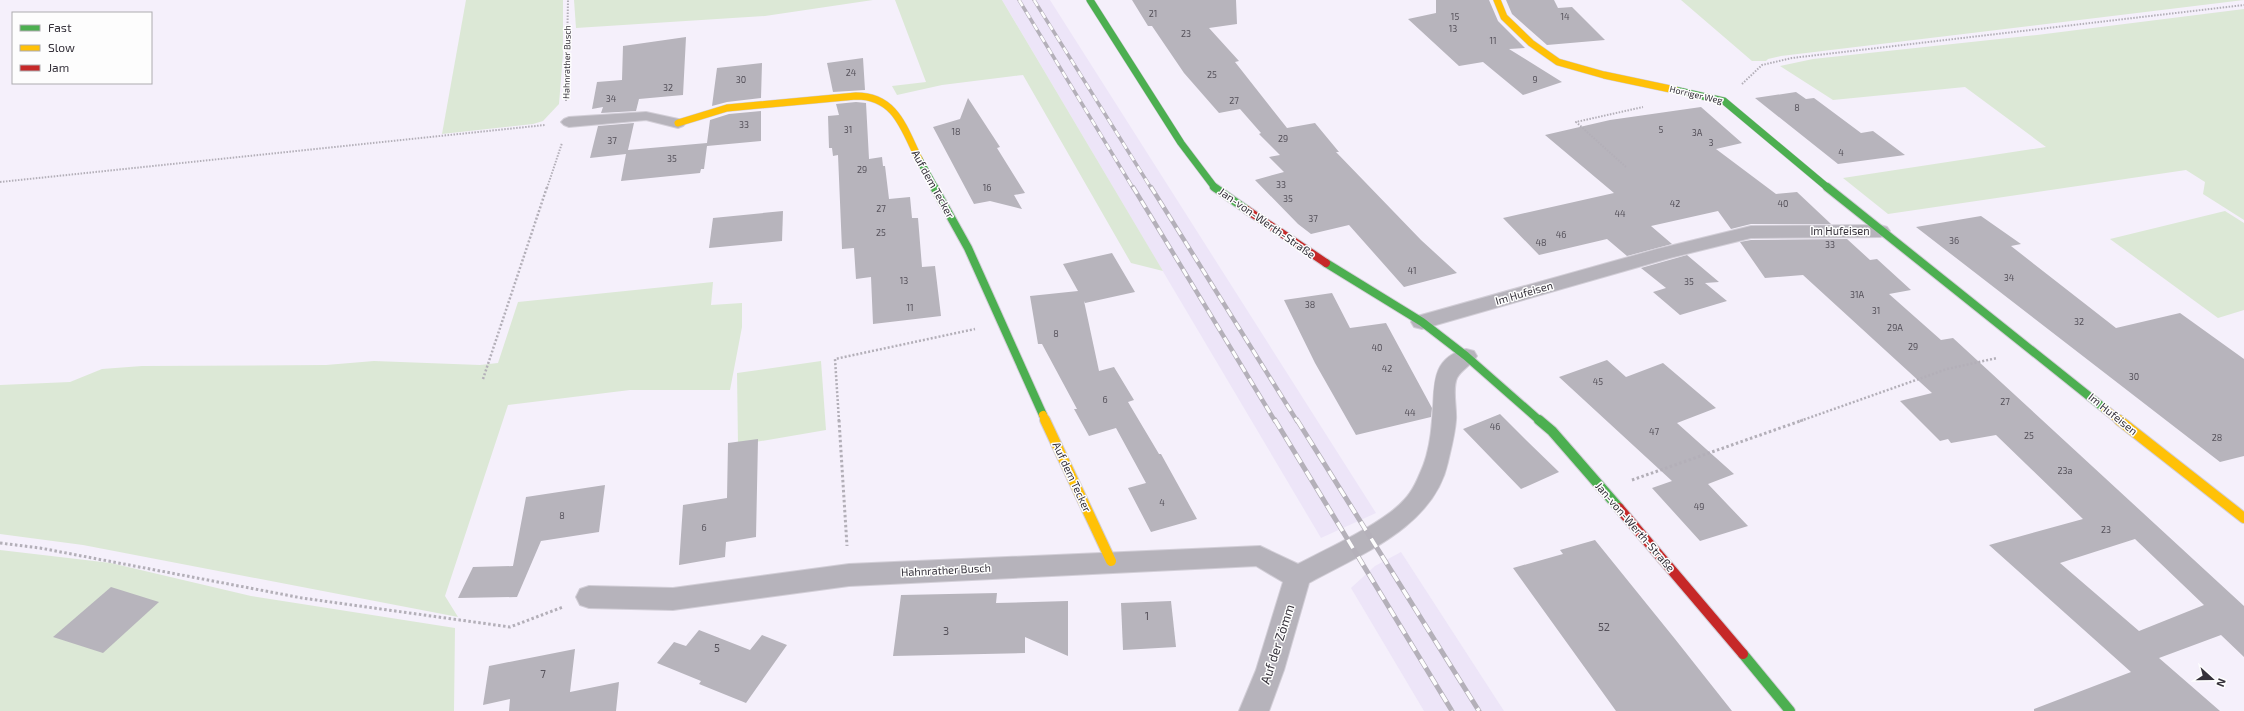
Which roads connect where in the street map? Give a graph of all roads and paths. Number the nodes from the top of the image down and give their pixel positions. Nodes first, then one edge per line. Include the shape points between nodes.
1 (568, 0) edge
2 (1090, 0) edge
3 (1497, 0) edge
4 (2244, 5) edge
5 (1682, 92) junction
6 (1724, 100) junction
7 (566, 122) junction
8 (678, 123) joint
9 (1626, 167) dead end
10 (0, 182) edge
11 (1880, 231) junction
12 (1422, 322) junction
13 (1001, 324) junction
14 (2033, 350) junction
15 (1466, 356) junction
16 (483, 379) dead end
17 (1603, 490) junction
18 (2244, 518) edge
19 (0, 543) edge
20 (1111, 561) junction
21 (848, 575) junction
22 (1298, 578) junction
23 (589, 597) joint
24 (1254, 711) edge
25 (1790, 711) edge

1 - 7 path, Hahnrather Busch
2 - 12 street, Jan-von-Werth-Straße via 1181,143 1213,186 1297,245
3 - 5 street, Horriger Weg via 1504,16 1531,43 1558,62
4 - 6 path via 1792,58 1762,65
5 - 6 street, Horriger Weg
5 - 9 path via 1678,100 1576,122
6 - 11 street, Horriger Weg
7 - 8 lane, Auf dem Tecker via 646,116
7 - 10 path
7 - 16 path, Hahnrather Busch
8 - 13 street, Auf dem Tecker via 726,108 856,96 883,99 897,118 968,248
11 - 12 street, Im Hufeisen via 1751,232 1664,253
11 - 14 street, Im Hufeisen
12 - 15 street, Jan-von-Werth-Straße
13 - 20 street, Auf dem Tecker
13 - 21 path via 835,359
14 - 17 path via 1947,369
14 - 18 street, Im Hufeisen
15 - 17 street, Jan-von-Werth-Straße via 1552,431
15 - 22 street via 1453,366 1445,380 1444,421 1436,464 1426,487 1413,507 1396,522
17 - 25 street, Jan-von-Werth-Straße
19 - 23 path via 40,548 302,598 510,627
20 - 21 street, Hahnrather Busch
20 - 22 street, Hahnrather Busch via 1260,556
21 - 23 street, Hahnrather Busch via 673,599
22 - 24 street, Auf der Zömm via 1270,670

